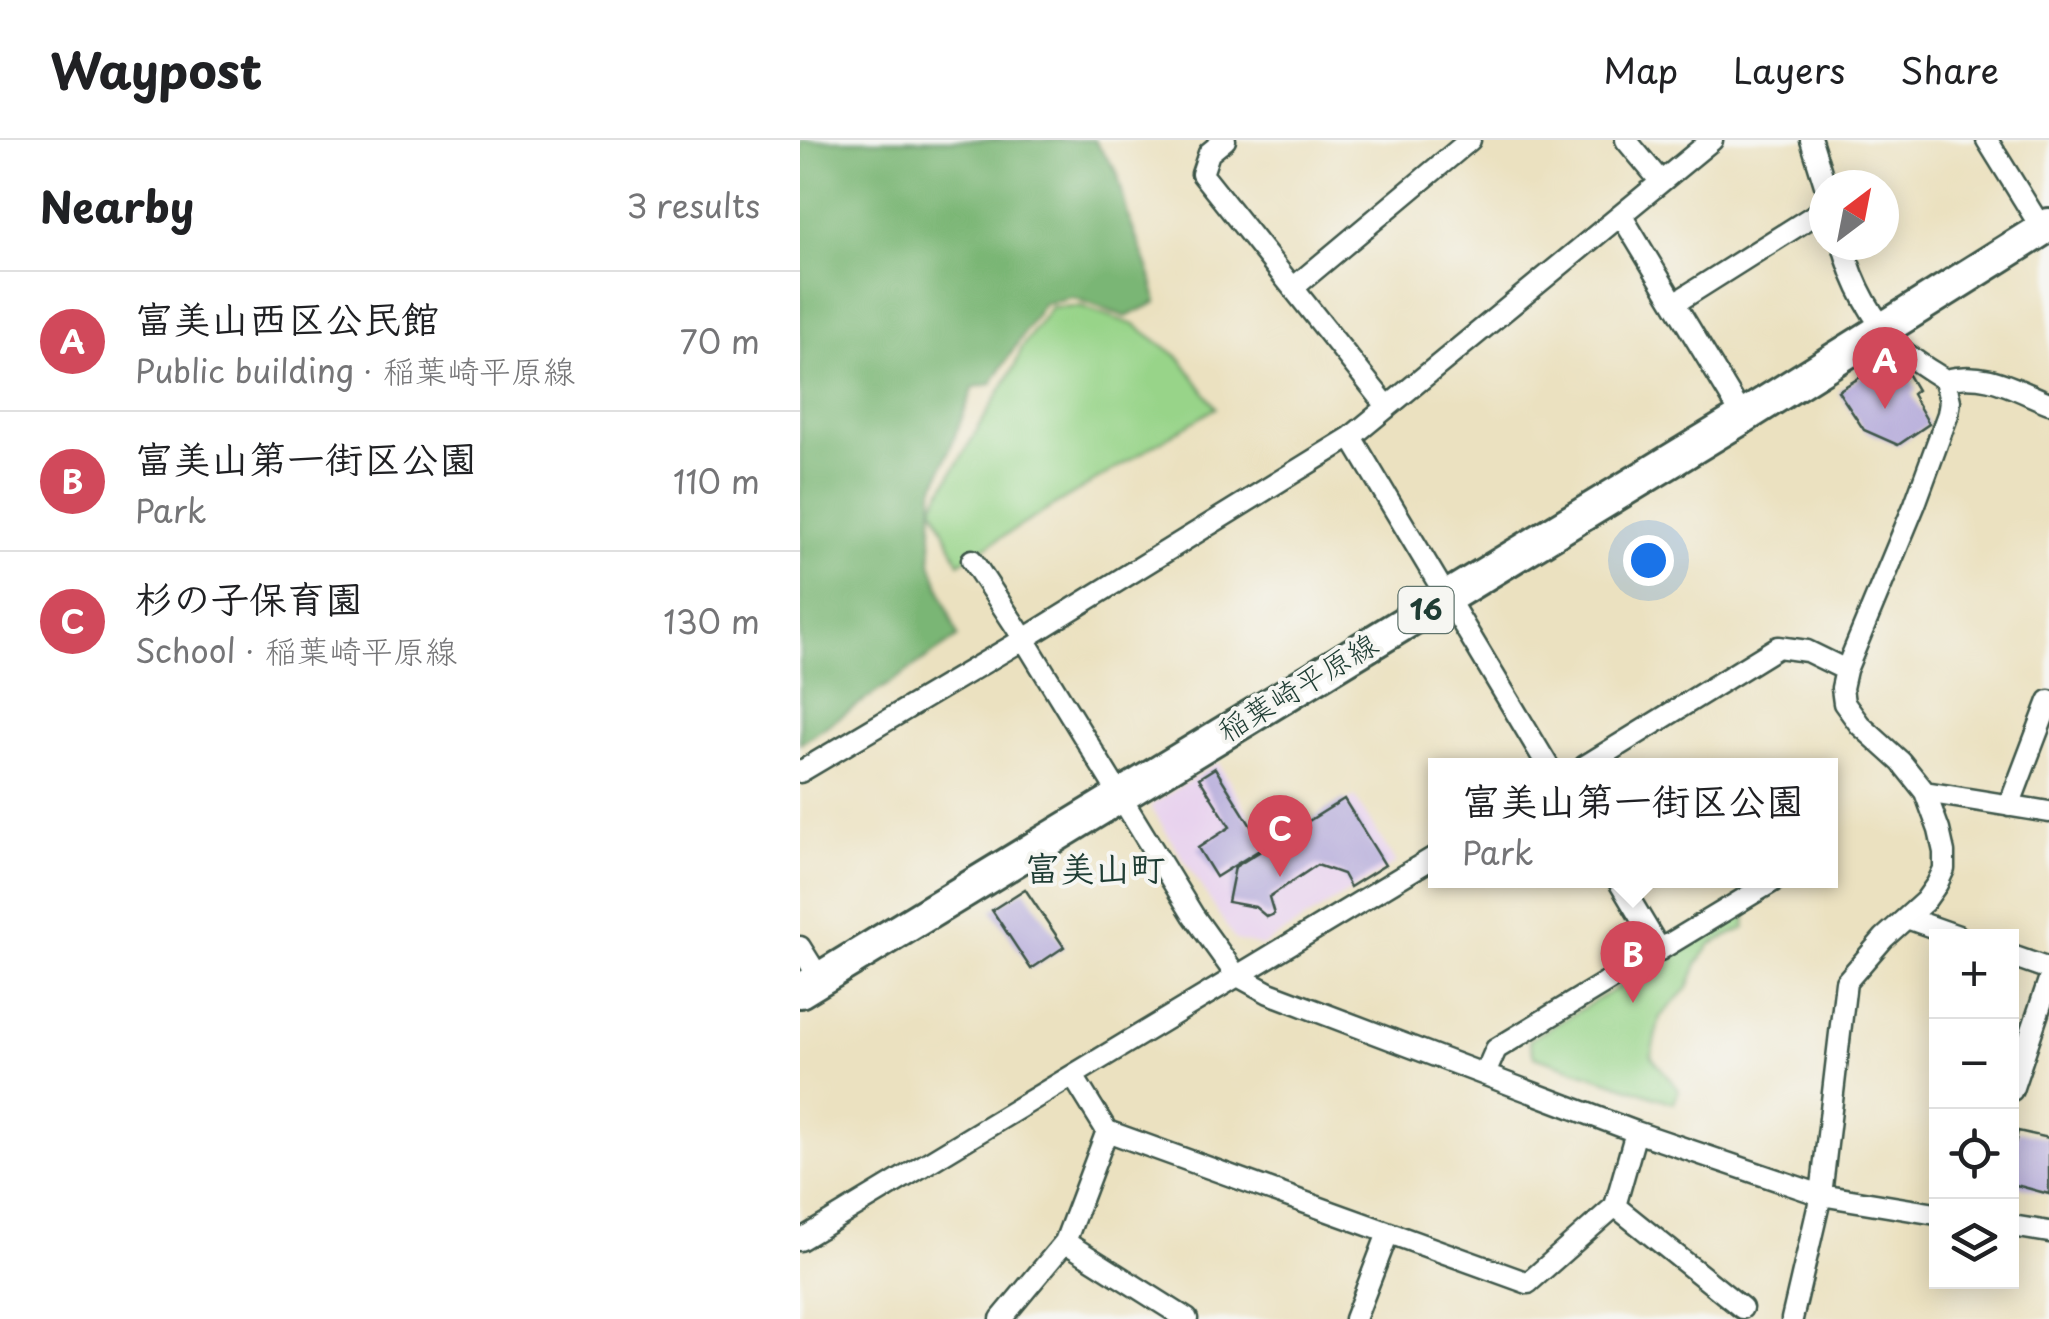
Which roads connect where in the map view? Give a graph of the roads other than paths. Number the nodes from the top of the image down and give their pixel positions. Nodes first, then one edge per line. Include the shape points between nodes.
1 (1225, 140) edge
2 (1470, 140) edge
3 (1626, 140) edge
4 (1712, 140) edge
5 (1811, 140) edge
6 (1987, 140) edge
7 (1820, 170) edge
8 (1661, 182) junction
9 (1622, 215) junction
10 (1809, 218) edge
11 (2045, 227) edge
12 (1847, 260) edge
13 (1293, 288) junction
14 (1675, 303) junction
15 (1885, 328) junction
16 (1945, 380) junction
17 (2049, 403) edge
18 (1387, 406) junction
19 (1743, 417) junction
20 (1352, 437) junction
21 (972, 560) dead end
22 (1446, 598) junction
23 (1024, 639) junction
24 (1846, 670) junction
25 (2049, 701) edge
26 (1543, 758) edge
27 (1598, 758) edge
28 (800, 772) edge
29 (1925, 792) junction
30 (1118, 796) junction
31 (2009, 806) junction
32 (2049, 812) edge
33 (1428, 861) edge
34 (1623, 888) edge
35 (1762, 888) edge
36 (1907, 918) junction
37 (1938, 929) edge
38 (800, 947) edge
39 (1660, 950) junction
40 (2019, 958) edge
41 (2049, 969) edge
42 (1236, 975) junction
43 (2049, 980) edge
44 (810, 985) edge
45 (2019, 1069) edge
46 (1485, 1074) junction
47 (1072, 1076) junction
48 (1108, 1131) junction
49 (1636, 1132) junction
50 (1821, 1195) junction
51 (1615, 1206) junction
52 (1929, 1213) edge
53 (2019, 1227) edge
54 (2044, 1231) edge
55 (1388, 1233) junction
56 (800, 1240) edge
57 (1065, 1242) junction
58 (1742, 1308) dead end
59 (1001, 1319) edge
60 (1187, 1319) edge
61 (1355, 1319) edge
62 (1792, 1319) edge

1 - 13 street via 1209,153 1202,174
2 - 13 street
3 - 8 street
4 - 8 street
5 - 7 street
6 - 11 street
8 - 9 street
9 - 14 street
9 - 18 street
10 - 14 street
11 - 15 main road, 稲葉崎平原線 / 16
12 - 15 street
13 - 18 street
14 - 19 street
15 - 16 street via 1901,349
15 - 19 main road, 稲葉崎平原線 / 16
16 - 17 street via 1984,376
16 - 24 street via 1948,414
18 - 20 street
19 - 22 main road, 稲葉崎平原線 / 16
20 - 22 street
20 - 23 street
21 - 23 street
22 - 26 street
22 - 30 main road, 稲葉崎平原線 / 16
23 - 28 street
23 - 30 street
24 - 27 street via 1778,647
24 - 29 street via 1844,703
25 - 31 street
29 - 31 street
29 - 36 street via 1944,869
30 - 42 street
30 - 44 main road, 稲葉崎平原線 / 16
31 - 32 street
33 - 42 street
34 - 39 street
35 - 39 street
36 - 37 street
36 - 50 street via 1846,982
38 - 44 street
39 - 46 street via 1496,1049
40 - 41 street
42 - 46 street via 1269,994
42 - 47 street
43 - 45 street
46 - 49 street
47 - 48 street
47 - 56 street
48 - 55 street
48 - 57 street
49 - 50 street
49 - 51 street
50 - 52 street
50 - 62 street
51 - 55 street via 1528,1283
51 - 58 street
53 - 54 street
55 - 61 street
57 - 59 street
57 - 60 street

